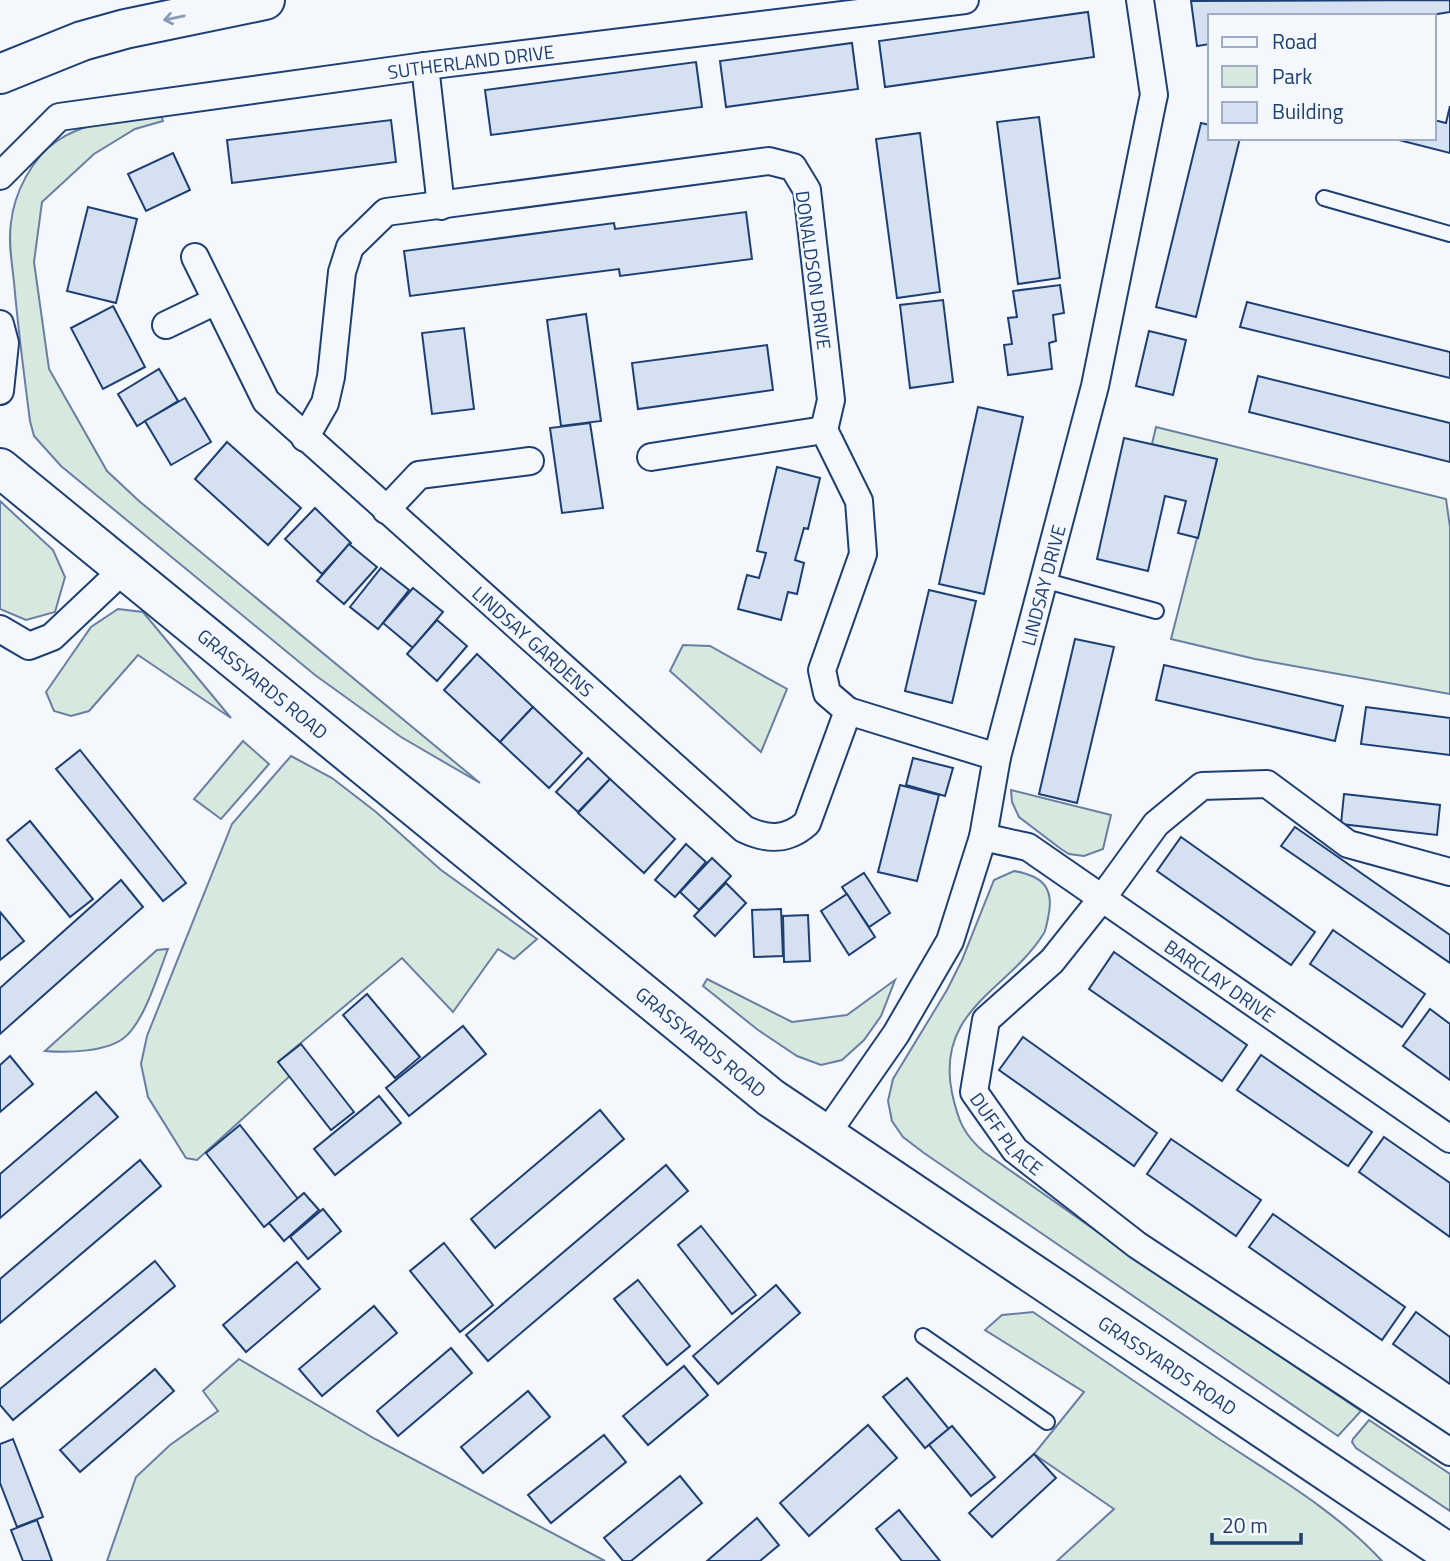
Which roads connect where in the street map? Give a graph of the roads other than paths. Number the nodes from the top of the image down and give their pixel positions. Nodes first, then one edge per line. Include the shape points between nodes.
1 (265, 0) edge
2 (965, 0) edge
3 (1140, 0) edge
4 (425, 66) junction
5 (0, 74) edge
6 (0, 176) edge
7 (1324, 198) dead end
8 (441, 206) junction
9 (1450, 234) edge
10 (195, 257) dead end
11 (216, 301) junction
12 (0, 324) edge
13 (166, 325) dead end
14 (0, 391) edge
15 (824, 430) junction
16 (305, 438) junction
17 (651, 457) dead end
18 (530, 461) dead end
19 (0, 468) edge
20 (386, 510) junction
21 (125, 568) junction
22 (1043, 580) junction
23 (1156, 611) dead end
24 (0, 629) edge
25 (848, 710) junction
26 (997, 757) junction
27 (984, 837) junction
28 (1450, 872) edge
29 (1103, 897) junction
30 (825, 1136) junction
31 (1450, 1139) edge
32 (923, 1336) dead end
33 (1047, 1422) dead end
34 (1450, 1452) edge
35 (1450, 1554) edge

1 -> 5 main road via 114,32
2 - 4 street, SUTHERLAND DRIVE
3 - 22 street, LINDSAY DRIVE via 1154,95 1095,386
4 - 6 street, SUTHERLAND DRIVE via 59,117
4 - 8 street
7 - 9 lane
8 - 15 street, DONALDSON DRIVE via 769,161 793,167 807,190 831,400
8 - 16 street, DONALDSON DRIVE via 386,212 350,247 342,272 325,403
10 - 11 street, LINDSAY GARDENS
11 - 13 street
11 - 16 street, LINDSAY GARDENS via 265,401
12 - 14 street via 5,343
15 - 17 street
15 - 25 street via 859,501 863,554 822,670 827,694
16 - 20 street, LINDSAY GARDENS
18 - 20 street via 419,475
19 - 21 main road, GRASSYARDS ROAD
20 - 25 street, LINDSAY GARDENS via 744,829 757,835 773,839 799,831 807,823
21 - 24 street via 52,636 29,646
21 - 30 main road, GRASSYARDS ROAD via 771,1098
22 - 23 lane
22 - 26 street, LINDSAY DRIVE
25 - 26 street
26 - 27 street, LINDSAY DRIVE
27 - 29 street, BARCLAY DRIVE via 1028,847
27 - 30 street, LINDSAY DRIVE via 950,941 897,1034
28 - 29 street, DUFF PLACE via 1348,844 1267,785 1202,786 1156,824
29 - 31 street, BARCLAY DRIVE
29 - 34 street, DUFF PLACE via 1052,961 986,1020 974,1091 1015,1150 1137,1245
30 - 35 main road, GRASSYARDS ROAD
32 - 33 lane

